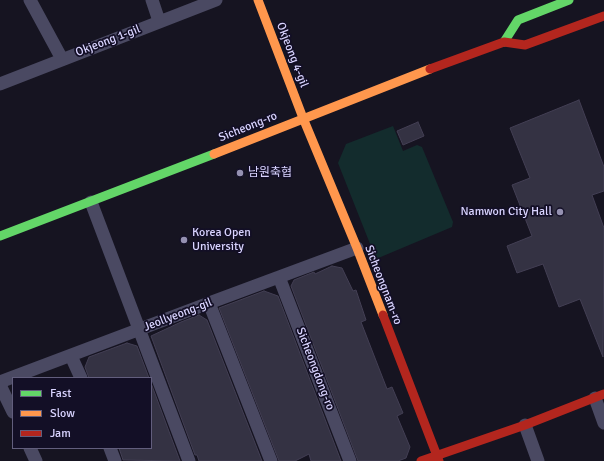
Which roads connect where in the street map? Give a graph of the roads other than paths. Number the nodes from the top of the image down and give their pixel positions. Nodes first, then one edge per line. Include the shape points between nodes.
1 (30, 0) edge
2 (152, 0) edge
3 (216, 0) edge
4 (258, 0) edge
5 (568, 0) edge
6 (604, 16) edge
7 (159, 21) junction
8 (504, 42) junction
9 (62, 59) junction
10 (0, 84) edge
11 (302, 118) junction
12 (91, 202) junction
13 (0, 236) edge
14 (357, 248) junction
15 (279, 278) junction
16 (209, 302) junction
17 (139, 330) junction
18 (71, 356) junction
19 (18, 377) edge
20 (81, 377) edge
21 (12, 379) edge
22 (0, 384) edge
23 (599, 396) edge
24 (12, 410) edge
25 (604, 423) edge
26 (525, 425) junction
27 (30, 449) edge
28 (110, 449) edge
29 (437, 458) edge
30 (36, 461) edge
31 (115, 461) edge
32 (189, 461) edge
33 (271, 461) edge
34 (350, 461) edge
35 (421, 461) edge
36 (538, 461) edge

1 - 9 street
2 - 7 street
3 - 7 street, Okjeong 1-gil
4 - 11 street, Okjeong 4-gil
5 - 8 street via 518,20
6 - 8 street, Sicheong-ro via 525,45
7 - 9 street, Okjeong 1-gil
8 - 11 street, Sicheong-ro
9 - 10 street, Okjeong 1-gil
11 - 12 street, Sicheong-ro
11 - 14 street, Sicheongnam-ro
12 - 13 street, Sicheong-ro
12 - 17 street
14 - 15 street, Jeollyeong-gil
14 - 29 street, Sicheongnam-ro
15 - 16 street, Jeollyeong-gil
15 - 34 street, Sicheongdong-ro
16 - 17 street, Jeollyeong-gil
16 - 33 street
17 - 18 street, Jeollyeong-gil
17 - 32 street
18 - 19 street, Jeollyeong-gil
18 - 20 street
21 - 22 street, Jeollyeong-gil
22 - 24 street
23 - 25 street
23 - 26 street
26 - 29 street
26 - 36 street
27 - 30 street
28 - 31 street
29 - 35 street

